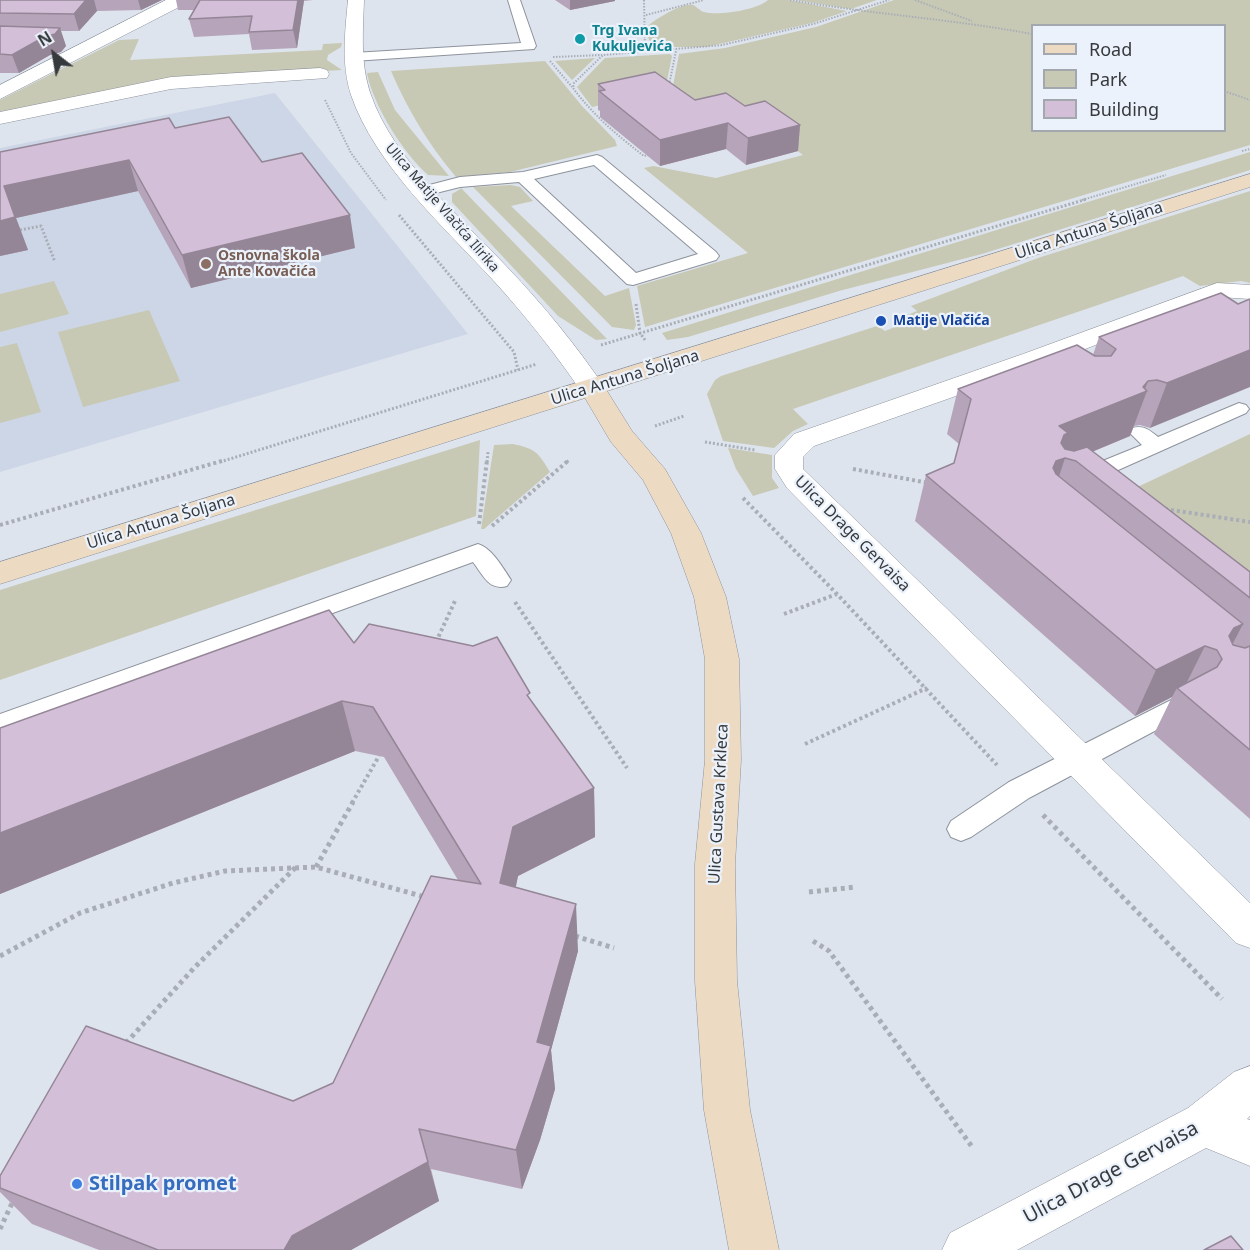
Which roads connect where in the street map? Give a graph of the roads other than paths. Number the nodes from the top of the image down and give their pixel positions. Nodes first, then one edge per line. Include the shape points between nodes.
1 (179, 0) edge
2 (356, 0) edge
3 (514, 0) edge
4 (69, 38) dead end
5 (106, 39) junction
6 (353, 57) junction
7 (320, 74) dead end
8 (0, 93) edge
9 (0, 118) edge
10 (523, 177) junction
11 (1250, 180) edge
12 (424, 191) junction
13 (1250, 292) edge
14 (592, 388) junction
15 (1239, 409) dead end
16 (1139, 432) edge
17 (1156, 446) junction
18 (1059, 487) edge
19 (0, 573) edge
20 (499, 580) road end
21 (1183, 704) edge
22 (0, 724) edge
23 (1077, 757) junction
24 (961, 829) dead end
25 (1250, 930) edge
26 (1250, 1088) edge
27 (1204, 1124) junction
28 (1250, 1143) edge
29 (754, 1250) edge
30 (967, 1250) edge

1 - 5 street
2 - 6 street, Ulica Matije Vlačića Ilirika
3 - 6 lane via 529,46
4 - 5 street
5 - 8 street
6 - 12 street, Ulica Matije Vlačića Ilirika via 366,110 391,152
7 - 9 street via 171,83
10 - 10 lane via 633,280 710,256 597,160
10 - 12 lane via 460,182
11 - 14 street, Ulica Antuna Šoljana
12 - 14 street, Ulica Matije Vlačića Ilirika via 571,355
13 - 23 street, Ulica Drage Gervaisa via 1218,290 1041,365 804,440 789,455 789,469 797,481
14 - 19 street, Ulica Antuna Šoljana
14 - 29 street, Ulica Gustava Krkleca via 621,436 655,476 686,533 710,597 722,659 723,760 715,864 716,981 727,1110
15 - 17 lane
16 - 17 lane
17 - 18 lane
20 - 22 lane via 477,546
21 - 23 lane
23 - 24 lane
23 - 25 street, Ulica Drage Gervaisa
26 - 27 street, Ulica Drage Gervaisa
27 - 28 street
27 - 30 street, Ulica Drage Gervaisa

